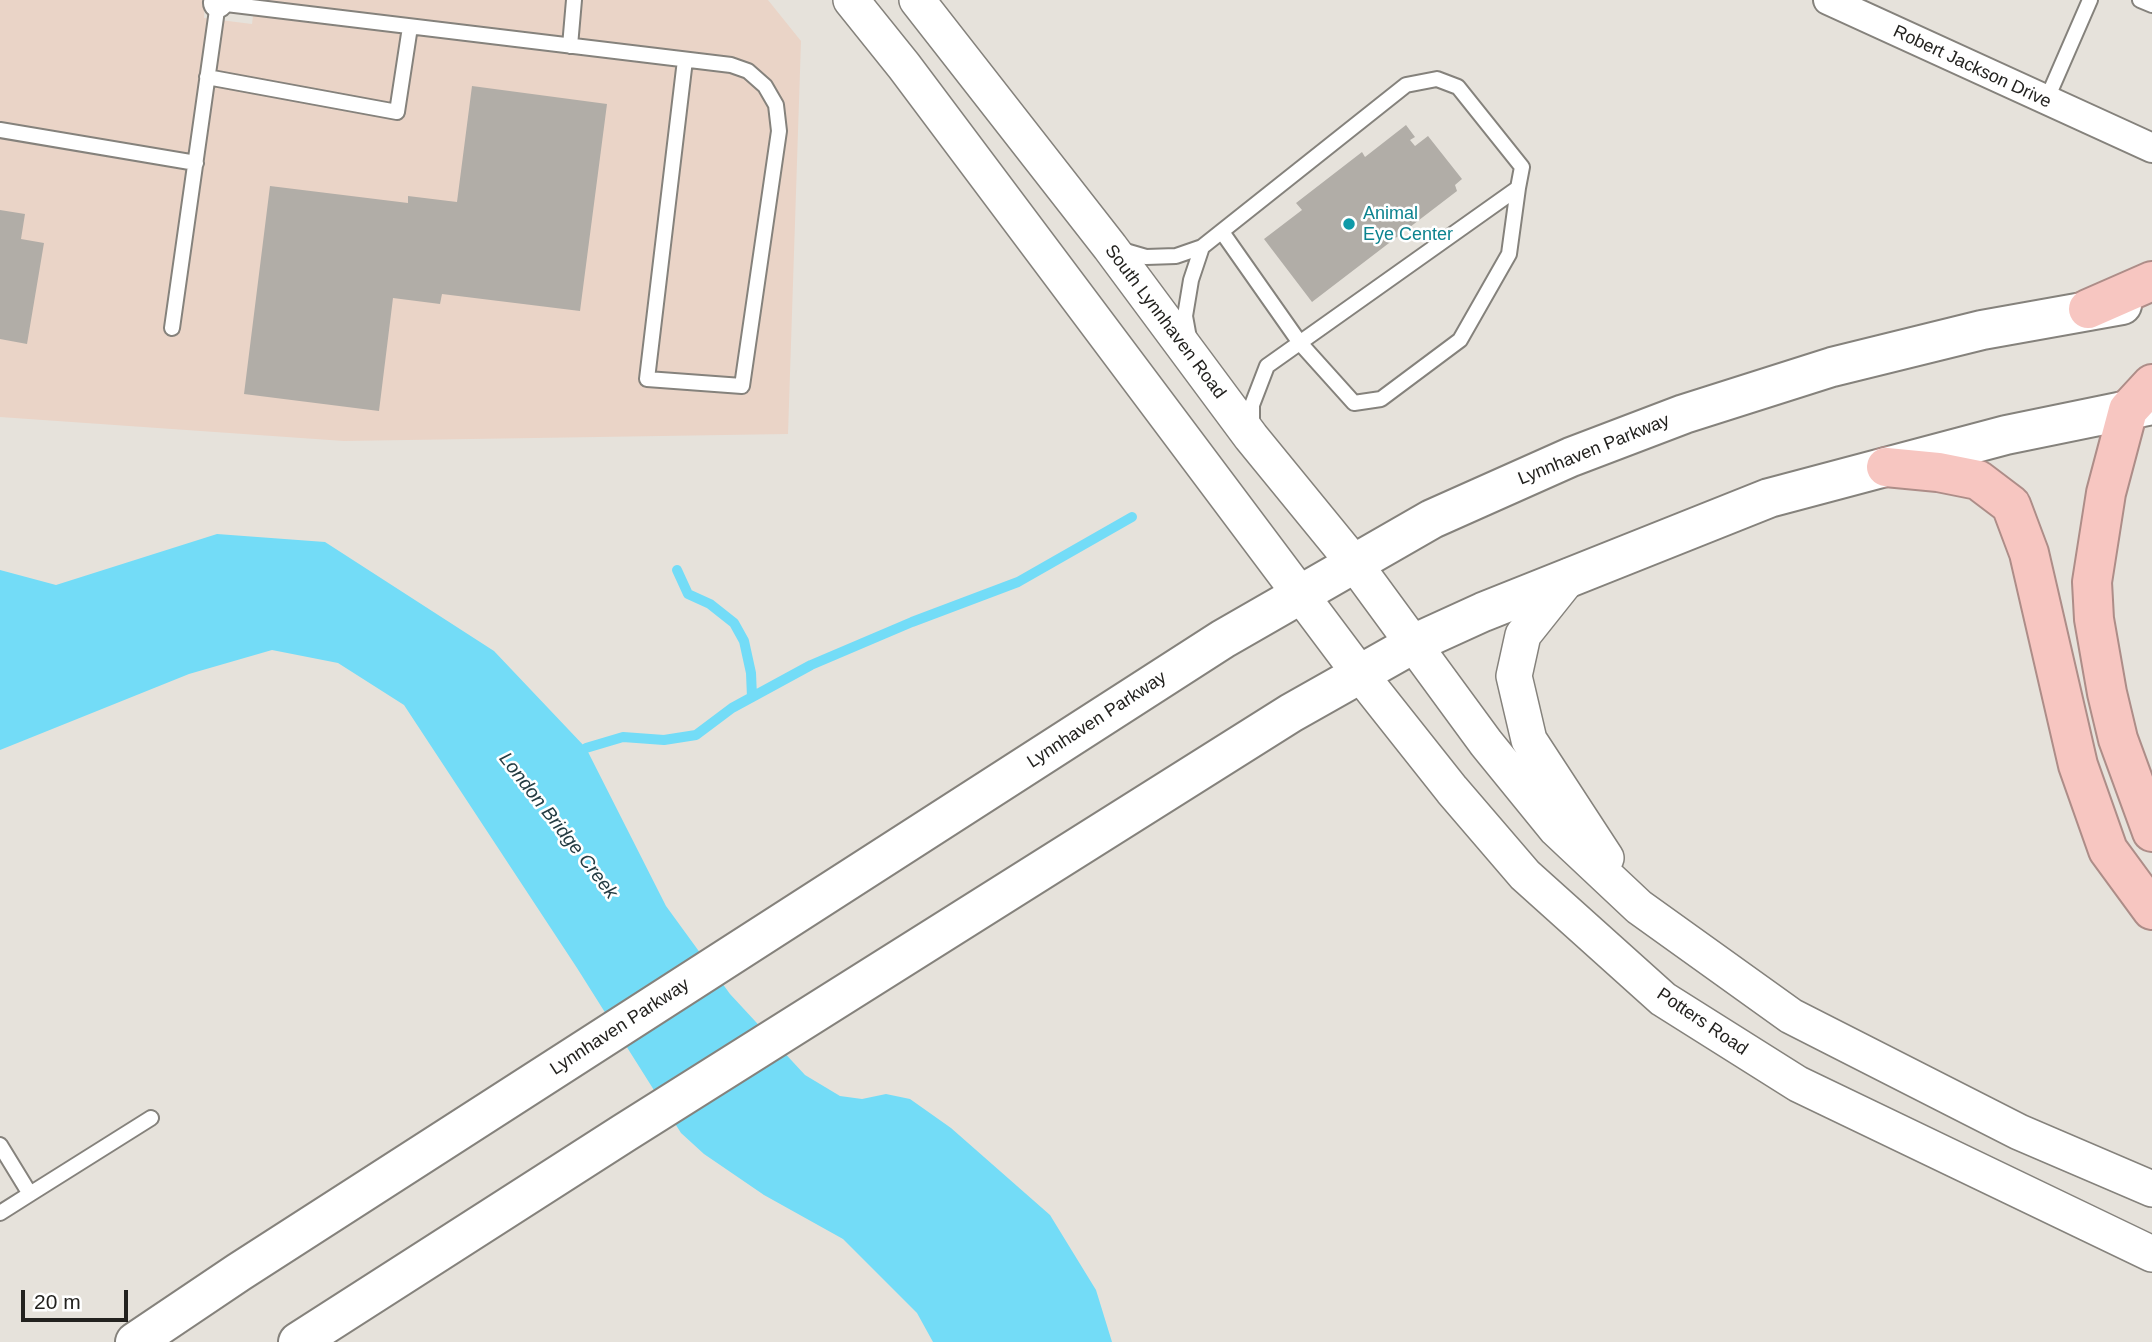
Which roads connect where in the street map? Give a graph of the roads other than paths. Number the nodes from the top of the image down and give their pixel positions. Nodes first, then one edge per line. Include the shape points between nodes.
1 (574, 0) edge
2 (851, 0) edge
3 (916, 0) edge
4 (1828, 0) edge
5 (2090, 0) edge
6 (2140, 0) edge
7 (218, 2) edge
8 (282, 5) edge
9 (2152, 5) edge
10 (410, 27) junction
11 (570, 46) junction
12 (685, 60) junction
13 (206, 77) junction
14 (2046, 101) junction
15 (0, 130) edge
16 (2152, 148) edge
17 (196, 163) junction
18 (1518, 188) junction
19 (1222, 232) junction
20 (1110, 247) junction
21 (1202, 247) junction
22 (2152, 281) edge
23 (2152, 301) edge
24 (2088, 309) junction
25 (172, 328) dead end
26 (1300, 343) junction
27 (1194, 363) junction
28 (2144, 400) edge
29 (1251, 437) junction
30 (1886, 467) junction
31 (1354, 563) junction
32 (1570, 576) junction
33 (1300, 594) junction
34 (1415, 643) junction
35 (1360, 674) junction
36 (2152, 832) edge
37 (1639, 907) junction
38 (2152, 910) edge
39 (151, 1118) dead end
40 (0, 1145) edge
41 (2152, 1189) edge
42 (30, 1194) junction
43 (0, 1213) edge
44 (2152, 1254) edge
45 (135, 1342) edge
46 (298, 1342) edge

1 - 11 lane
2 - 33 street
3 - 20 street, South Lynnhaven Road
4 - 14 street, Robert Jackson Drive
5 - 14 lane
6 - 9 lane
7 - 8 lane
7 - 13 lane
8 - 10 lane
10 - 11 lane
10 - 13 lane via 397,111
11 - 12 lane
12 - 12 lane via 647,379 742,386 779,131 776,105 765,86 748,71
13 - 17 lane
14 - 16 street, Robert Jackson Drive
15 - 17 lane
17 - 25 lane
18 - 19 lane via 1522,167 1458,87 1437,79 1406,85
18 - 26 lane
18 - 26 lane via 1509,254 1460,340 1381,399 1354,403
19 - 21 lane
19 - 26 lane
20 - 21 lane via 1146,257 1176,256
20 - 27 street, South Lynnhaven Road
21 - 27 lane via 1185,316
22 - 24 highway
23 - 24 main road, Lynnhaven Parkway
24 - 31 main road, Lynnhaven Parkway via 1832,368 1684,414 1571,457 1432,519
26 - 29 lane via 1267,366 1252,405
27 - 29 street, South Lynnhaven Road
28 - 30 main road
28 - 36 highway via 2106,493 2092,582 2106,693
29 - 31 street, South Lynnhaven Road
30 - 32 main road via 1769,498
30 - 38 highway via 1978,480 2011,505 2029,553 2078,765 2108,850
31 - 33 main road, Lynnhaven Parkway
31 - 34 street, South Lynnhaven Road
32 - 34 main road
32 - 37 street via 1523,635 1514,676 1529,740
33 - 35 street, Potters Road
33 - 45 main road, Lynnhaven Parkway via 1223,639
34 - 35 main road
34 - 37 street via 1461,711 1556,829
35 - 44 street, Potters Road via 1525,875 1663,999 1798,1084
35 - 46 main road via 1291,713
37 - 41 street via 1790,1016 2019,1132
39 - 42 lane
40 - 42 lane
42 - 43 lane

